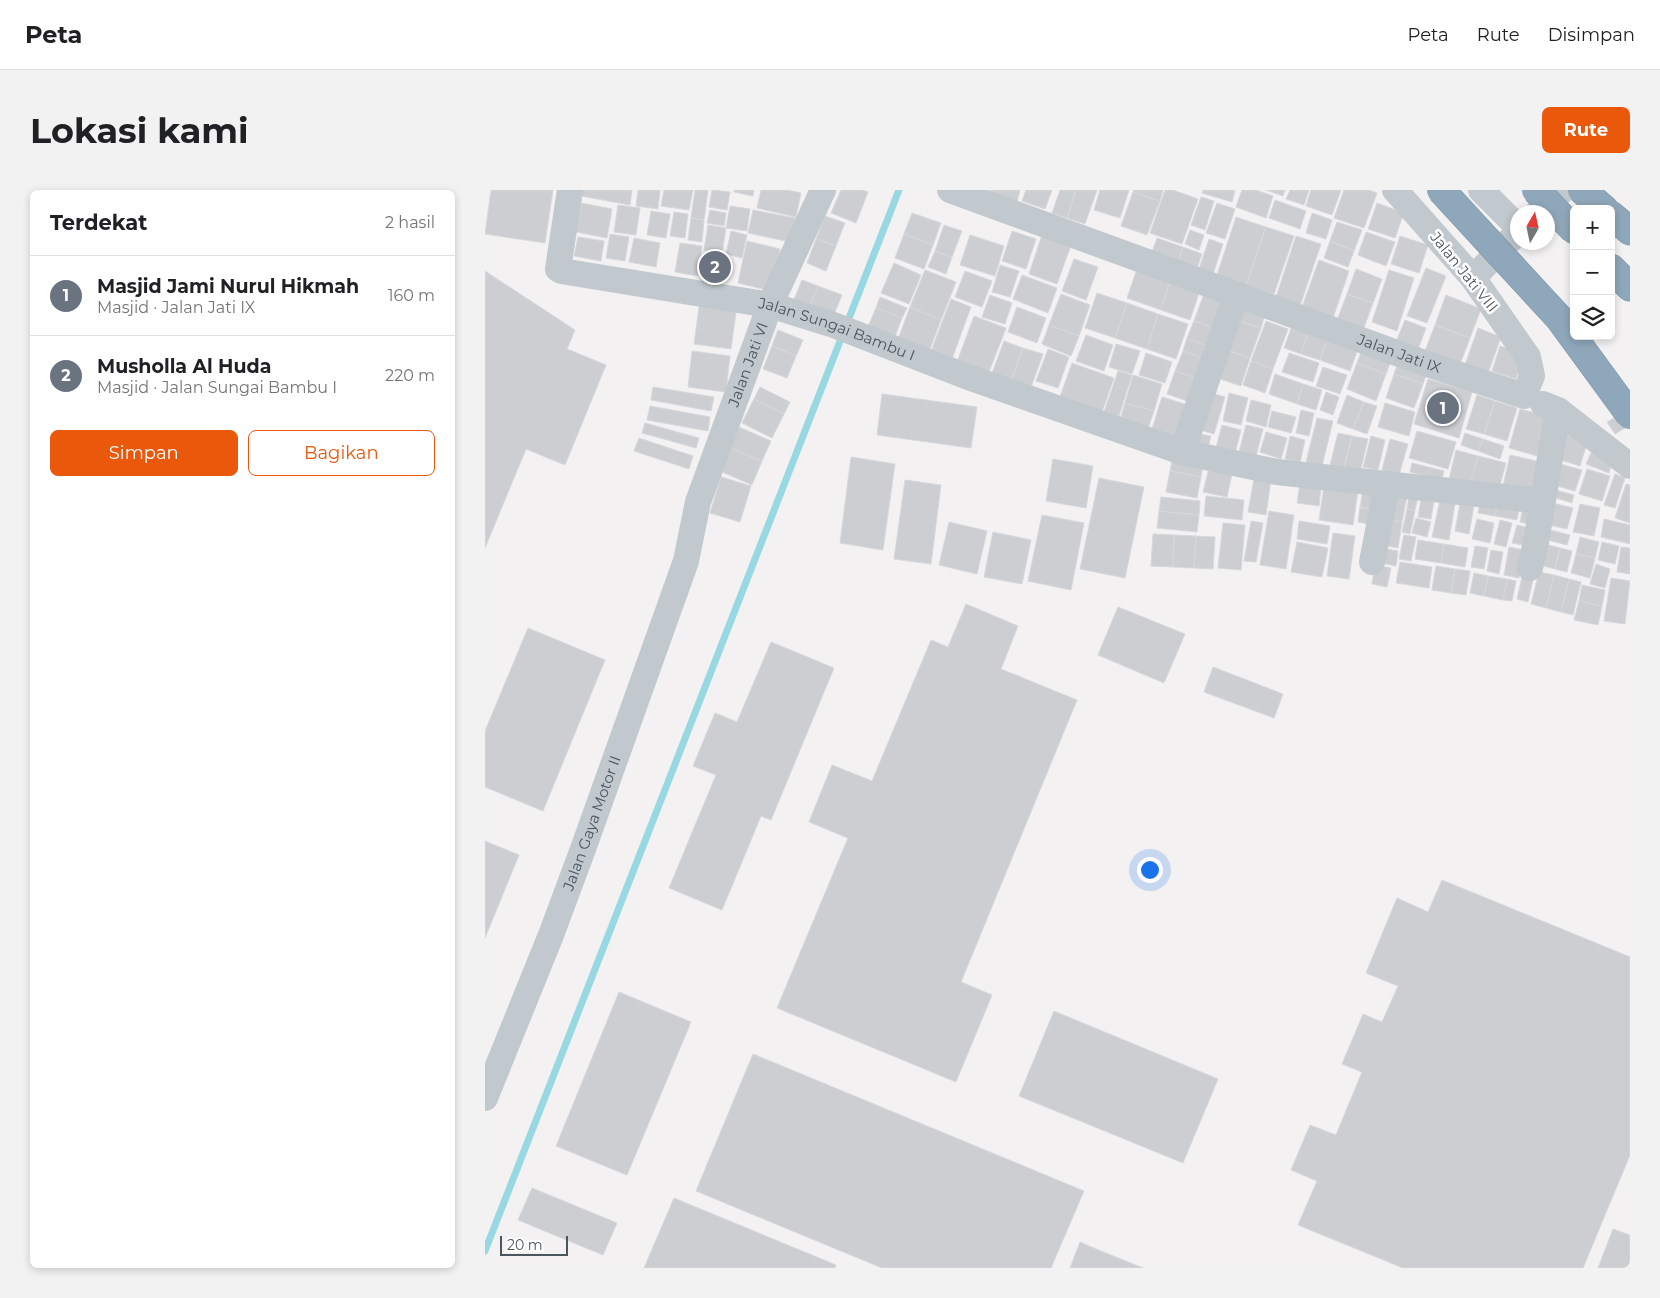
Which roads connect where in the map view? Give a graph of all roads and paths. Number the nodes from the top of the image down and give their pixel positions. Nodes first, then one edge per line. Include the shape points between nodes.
1 (570, 190) edge
2 (823, 190) edge
3 (950, 190) edge
4 (1395, 190) edge
5 (1441, 190) edge
6 (1481, 190) edge
7 (1536, 190) edge
8 (1563, 190) edge
9 (1582, 190) edge
10 (1547, 205) edge
11 (1599, 205) edge
12 (1615, 218) edge
13 (1510, 219) edge
14 (1570, 226) edge
15 (1630, 231) edge
16 (1510, 240) edge
17 (1615, 272) edge
18 (1473, 278) junction
19 (1630, 287) edge
20 (1236, 295) junction
21 (770, 305) junction
22 (1524, 396) junction
23 (1558, 410) junction
24 (1630, 415) edge
25 (1182, 452) junction
26 (1630, 466) edge
27 (1387, 485) junction
28 (1542, 501) junction
29 (690, 546) joint
30 (1372, 562) dead end
31 (1530, 568) dead end
32 (485, 1098) edge

1 - 21 street, Jalan Sungai Bambu I via 558,269 561,271
2 - 21 street, Jalan Jati VI
3 - 20 street, Jalan Jati IX
4 - 18 street, Jalan Jati VIII
5 - 24 highway, bridge via 1559,318
6 - 13 street
7 - 14 highway, bridge
8 - 10 street
9 - 11 highway
12 - 15 highway
16 - 18 street
17 - 19 highway
18 - 22 street, Jalan Jati VIII via 1528,357 1532,376
20 - 22 street, Jalan Jati IX
20 - 25 street
21 - 25 street, Jalan Sungai Bambu I via 831,324 968,377
21 - 29 street, Jalan Jati VI via 699,502
22 - 23 street, Jalan Jati IX
23 - 26 street, Jalan Jati IX
23 - 28 street
25 - 27 street, Jalan Sungai Bambu I via 1277,472
27 - 28 street, Jalan Sungai Bambu I
27 - 30 street
28 - 31 street
29 - 32 street, Jalan Gaya Motor II via 583,849

